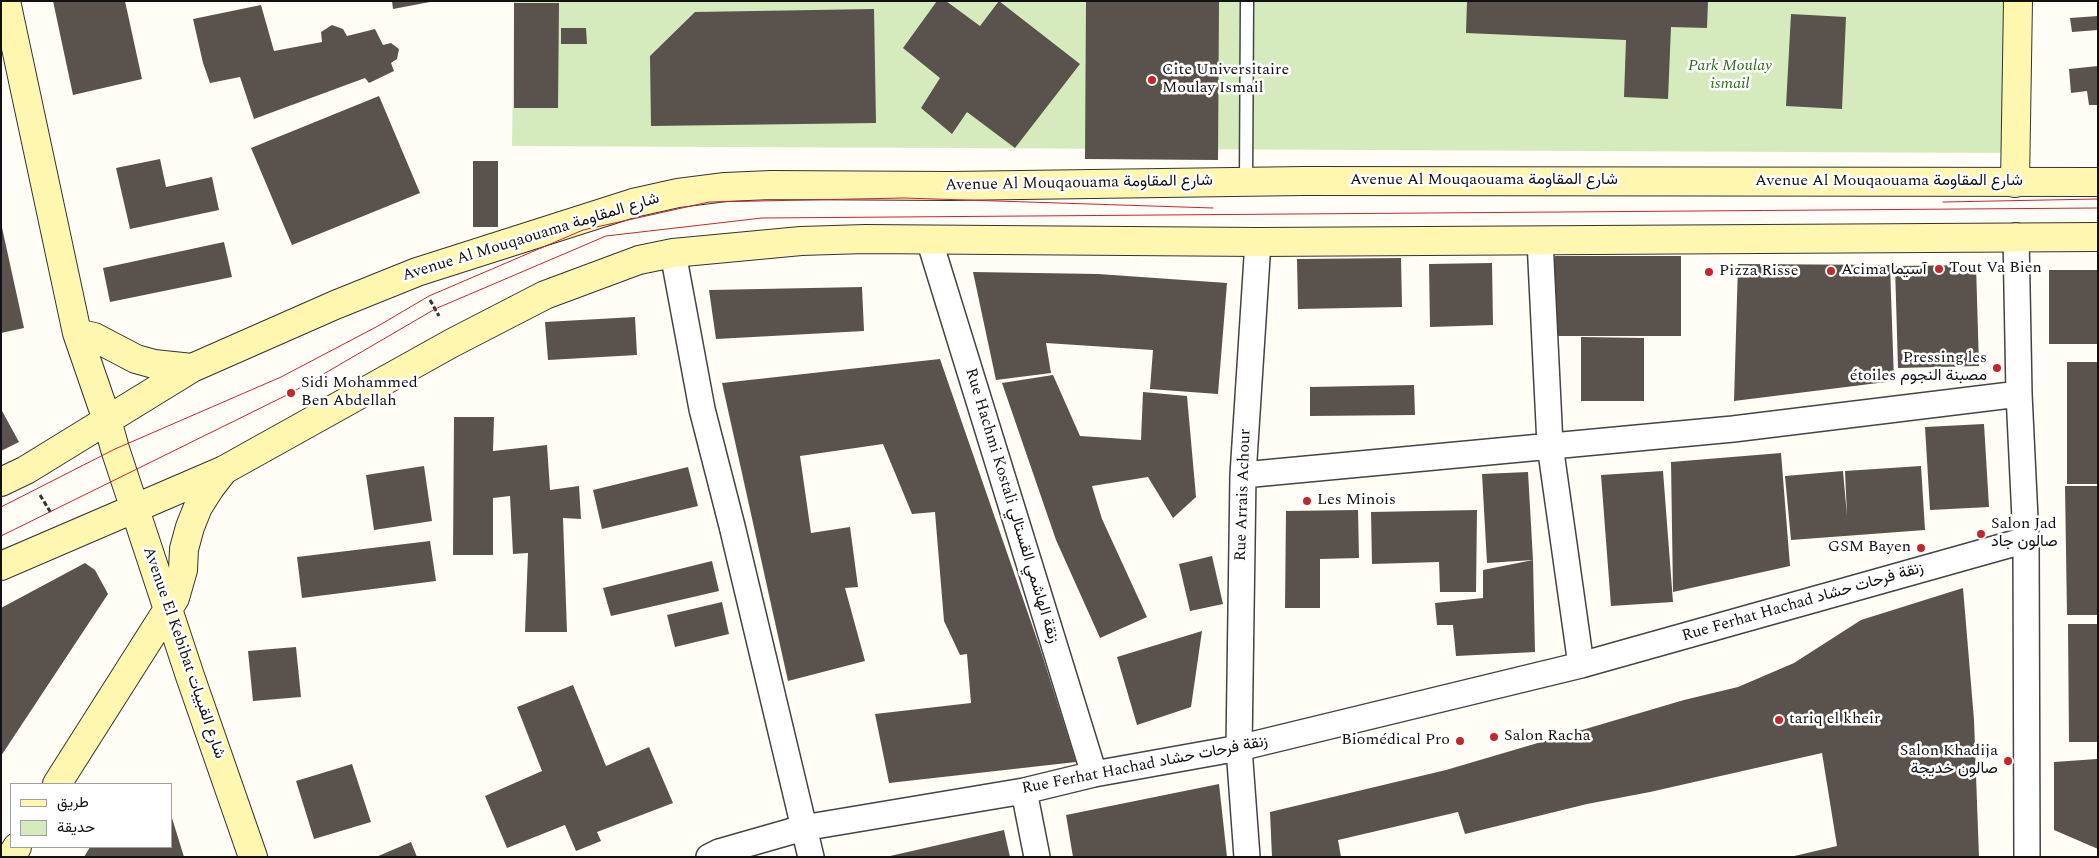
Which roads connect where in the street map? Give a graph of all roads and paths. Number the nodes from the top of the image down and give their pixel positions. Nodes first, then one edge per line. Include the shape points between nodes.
1 (6, 1) edge
2 (1247, 1) edge
3 (2018, 1) edge
4 (1246, 182) junction
5 (2098, 182) edge
6 (2015, 183) junction
7 (2016, 236) junction
8 (2098, 236) edge
9 (929, 239) junction
10 (1540, 240) junction
11 (1258, 242) junction
12 (672, 253) junction
13 (417, 272) junction
14 (77, 333) junction
15 (452, 343) junction
16 (192, 368) junction
17 (2019, 394) junction
18 (107, 420) junction
19 (1550, 445) junction
20 (26, 470) junction
21 (224, 470) junction
22 (1243, 475) junction
23 (1, 482) edge
24 (134, 508) junction
25 (66, 537) junction
26 (2026, 540) junction
27 (1, 566) edge
28 (168, 610) junction
29 (1580, 665) junction
30 (1239, 748) junction
31 (1094, 774) junction
32 (58, 783) edge
33 (1024, 790) junction
34 (803, 828) junction
35 (253, 857) edge
36 (709, 857) edge
37 (811, 857) edge
38 (1037, 857) edge
39 (1247, 857) edge
40 (2027, 857) edge

1 - 14 main road, Avenue El Kebibat شارع القبيبات
2 - 4 lane
3 - 6 main road
4 - 6 main road, Avenue Al Mouqaouama شارع المقاومة
4 - 13 main road, Avenue Al Mouqaouama شارع المقاومة via 950,186 771,184 725,187 633,204
5 - 6 main road, Avenue Al Mouqaouama شارع المقاومة
7 - 8 main road
7 - 10 main road
7 - 17 street
9 - 11 main road
9 - 12 main road via 800,241
9 - 31 street, Rue Hachmi Kostali زنقة الهاشمي القستالي
10 - 11 main road
10 - 19 street
11 - 22 street, Rue Arrais Achour
12 - 15 main road via 639,260 576,282
12 - 34 street via 702,409
13 - 15 path
13 - 16 main road, Avenue Al Mouqaouama شارع المقاومة
14 - 16 main road via 145,362
14 - 18 main road, Avenue El Kebibat شارع القبيبات
15 - 21 main road
16 - 18 main road, Avenue Al Mouqaouama شارع المقاومة
17 - 19 street via 1752,427
17 - 26 street
18 - 20 main road, Avenue Al Mouqaouama شارع المقاومة
18 - 24 main road, Avenue El Kebibat شارع القبيبات
19 - 22 street
19 - 29 street
20 - 23 main road, Avenue Al Mouqaouama شارع المقاومة
20 - 25 path
21 - 24 main road
21 - 28 main road via 198,507 190,527 180,584
22 - 30 street, Rue Arrais Achour
24 - 25 main road
24 - 28 main road, Avenue El Kebibat شارع القبيبات
25 - 27 main road
26 - 29 street, Rue Ferhat Hachad زنقة فرحات حشاد
26 - 40 street
28 - 32 main road
28 - 35 main road, Avenue El Kebibat شارع القبيبات
29 - 30 street, Rue Ferhat Hachad زنقة فرحات حشاد
30 - 31 street, Rue Ferhat Hachad زنقة فرحات حشاد
30 - 39 street, Rue Arrais Achour
31 - 33 street, Rue Ferhat Hachad زنقة فرحات حشاد
33 - 34 street, Rue Ferhat Hachad زنقة فرحات حشاد
33 - 38 street
34 - 36 street, Rue Ferhat Hachad زنقة فرحات حشاد
34 - 37 street

